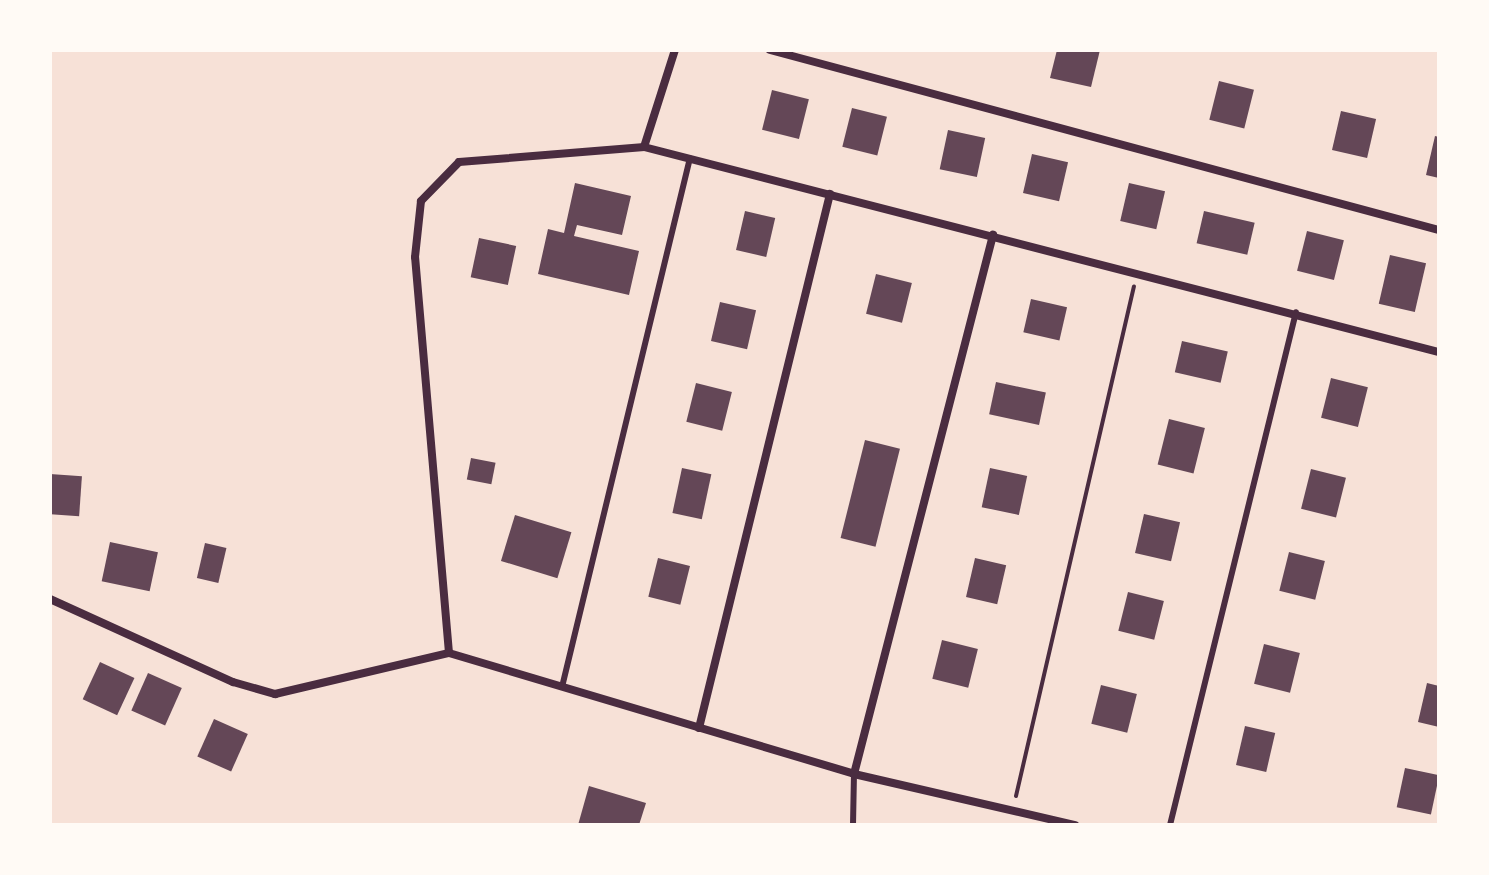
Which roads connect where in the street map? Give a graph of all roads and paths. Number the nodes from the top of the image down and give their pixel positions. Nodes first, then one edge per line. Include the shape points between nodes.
1 (675, 50) edge
2 (770, 50) edge
3 (644, 147) junction
4 (690, 158) junction
5 (830, 194) junction
6 (1439, 230) edge
7 (993, 235) junction
8 (1138, 272) junction
9 (1296, 312) junction
10 (1439, 352) edge
11 (50, 599) edge
12 (449, 653) junction
13 (562, 687) junction
14 (699, 728) junction
15 (854, 774) junction
16 (1012, 811) junction
17 (853, 825) edge
18 (1075, 825) edge
19 (1170, 825) edge

1 - 3 street
2 - 6 street
3 - 4 street
3 - 12 street via 459,162 421,201 415,257
4 - 5 street
4 - 13 lane
5 - 7 street
5 - 14 street
7 - 8 street
7 - 15 street
8 - 9 street
8 - 16 path
9 - 10 street
9 - 19 lane
11 - 12 street via 233,682 275,694
12 - 13 street
13 - 14 street
14 - 15 street
15 - 16 street
15 - 17 lane
16 - 18 street

